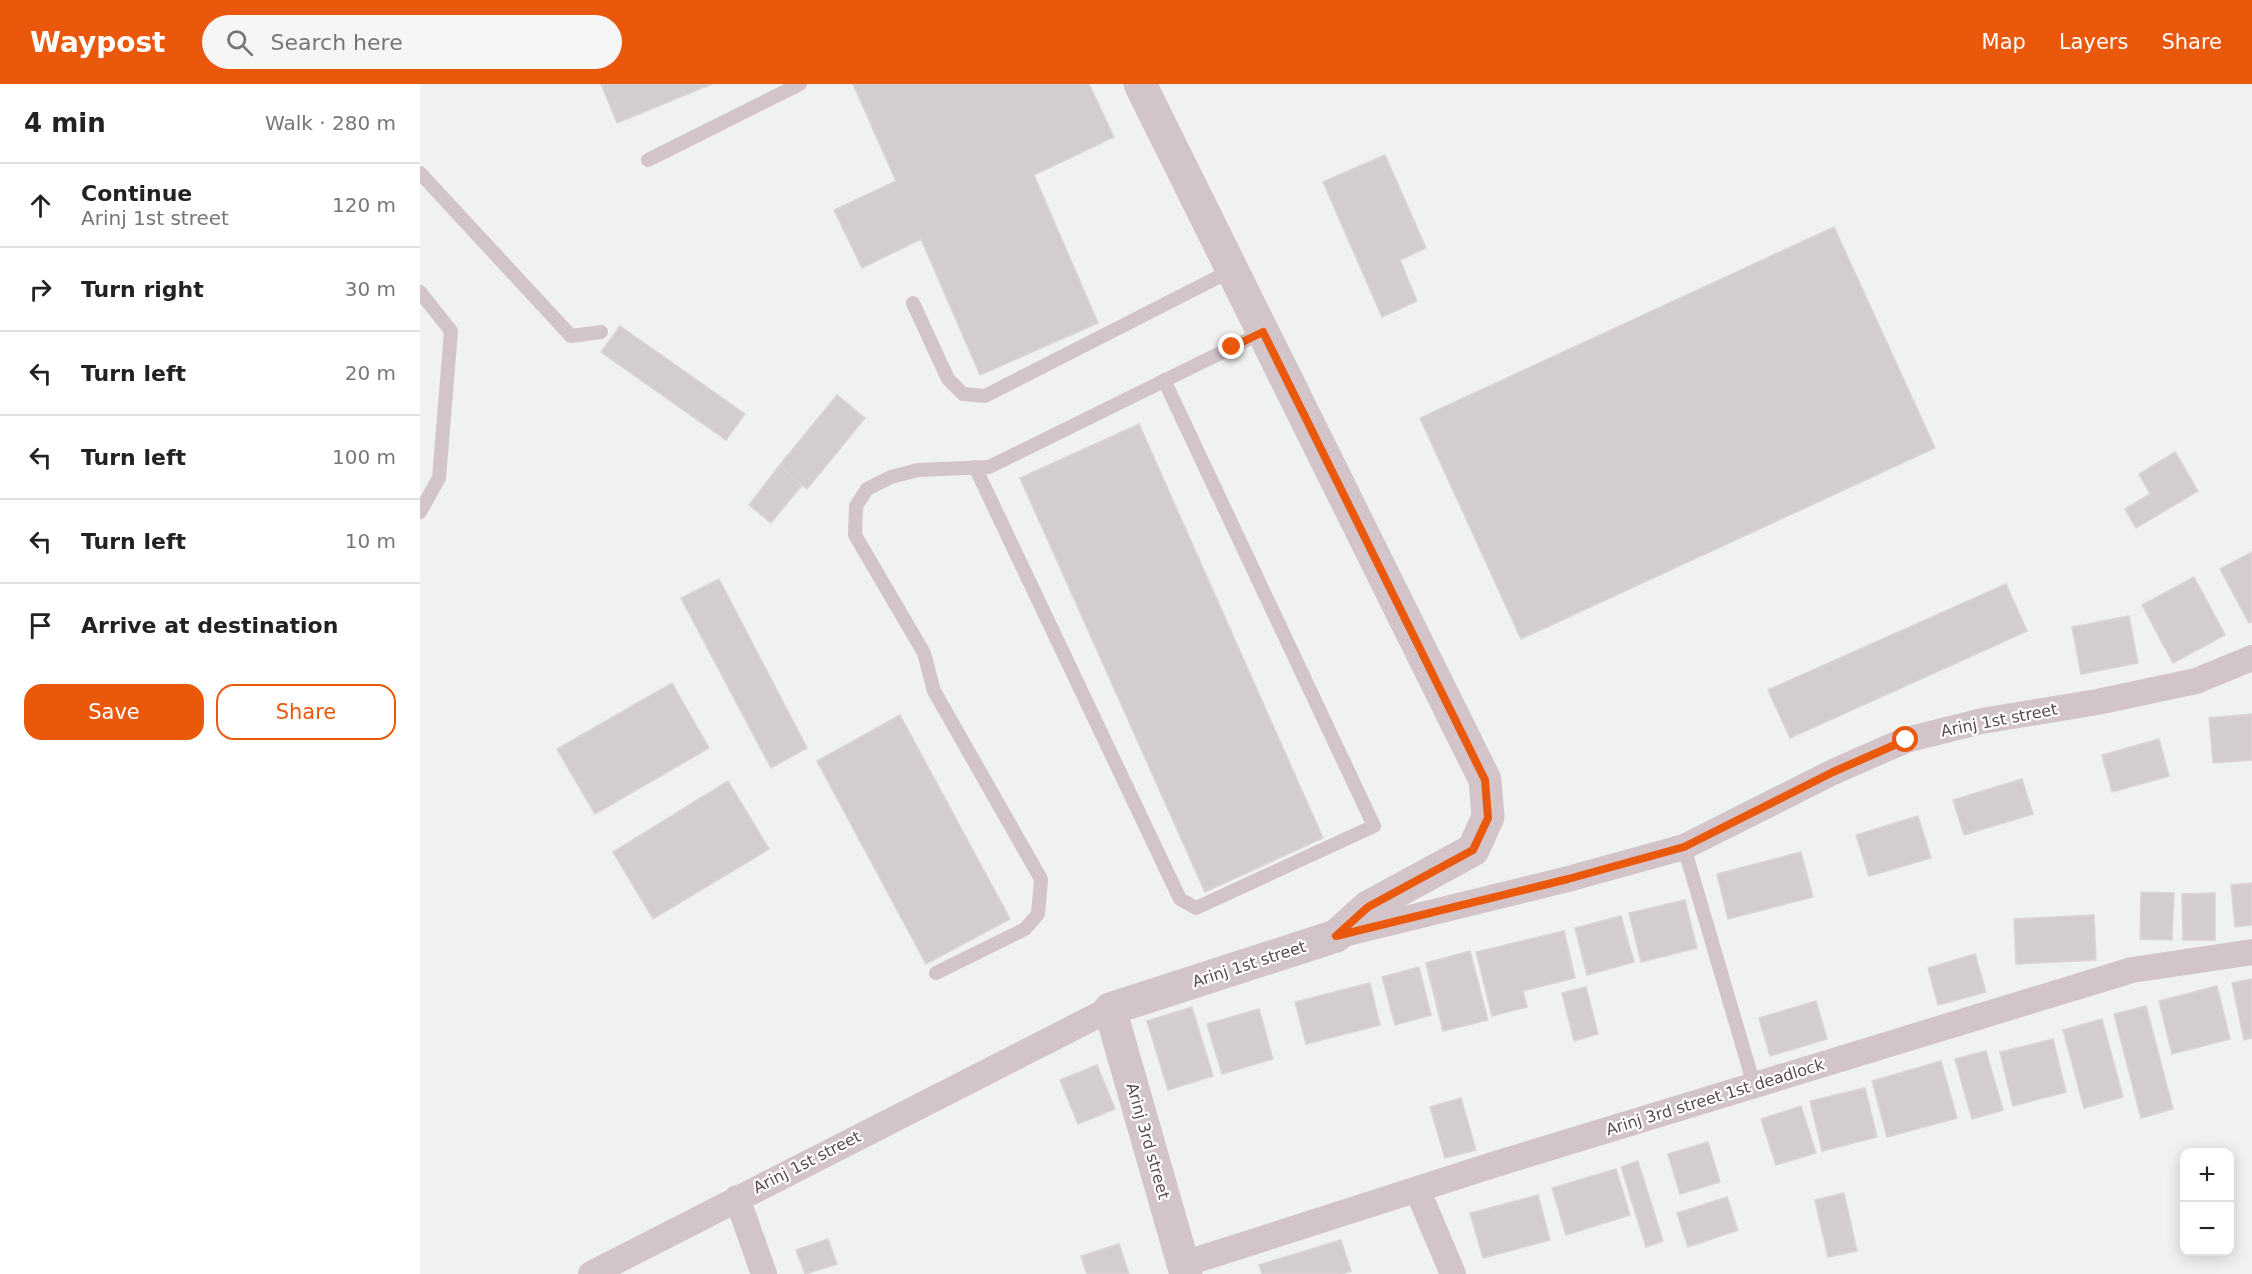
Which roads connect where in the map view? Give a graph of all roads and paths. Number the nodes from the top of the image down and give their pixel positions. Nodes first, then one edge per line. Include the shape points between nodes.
1 (800, 84) edge
2 (1140, 84) edge
3 (648, 160) dead end
4 (420, 173) edge
5 (1232, 270) junction
6 (420, 292) edge
7 (913, 303) dead end
8 (601, 332) dead end
9 (1263, 332) junction
10 (1164, 380) junction
11 (975, 467) junction
12 (420, 512) edge
13 (2252, 658) edge
14 (1684, 847) junction
15 (1336, 936) junction
16 (2252, 952) edge
17 (936, 973) dead end
18 (1110, 1009) junction
19 (1754, 1086) junction
20 (1417, 1189) junction
21 (737, 1198) junction
22 (1185, 1269) edge
23 (591, 1274) edge
24 (764, 1274) edge
25 (1453, 1274) edge

1 - 3 lane
2 - 5 street
4 - 8 lane via 571,336
5 - 7 lane via 986,396 963,394 948,379
5 - 9 street
6 - 12 lane via 451,331 439,478
9 - 10 lane
9 - 15 street via 1485,780 1488,818 1473,850 1368,907
10 - 11 lane via 989,467
10 - 11 lane via 1374,826 1197,908 1180,899
11 - 17 lane via 918,470 891,477 867,489 856,506 855,535 924,653 934,691 1041,879 1038,914 1025,929
13 - 14 street, Arinj 1st street via 2196,681 1982,721 1906,740
14 - 15 street, Arinj 1st street
14 - 19 lane
15 - 18 street, Arinj 1st street
16 - 19 street, Arinj 3rd street 1st deadlock via 2132,970
18 - 21 street, Arinj 1st street
18 - 22 street, Arinj 3rd street
19 - 20 street, Arinj 3rd street 1st deadlock
20 - 22 street, Arinj 3rd street 1st deadlock
20 - 25 street
21 - 23 street, Arinj 1st street
21 - 24 street

